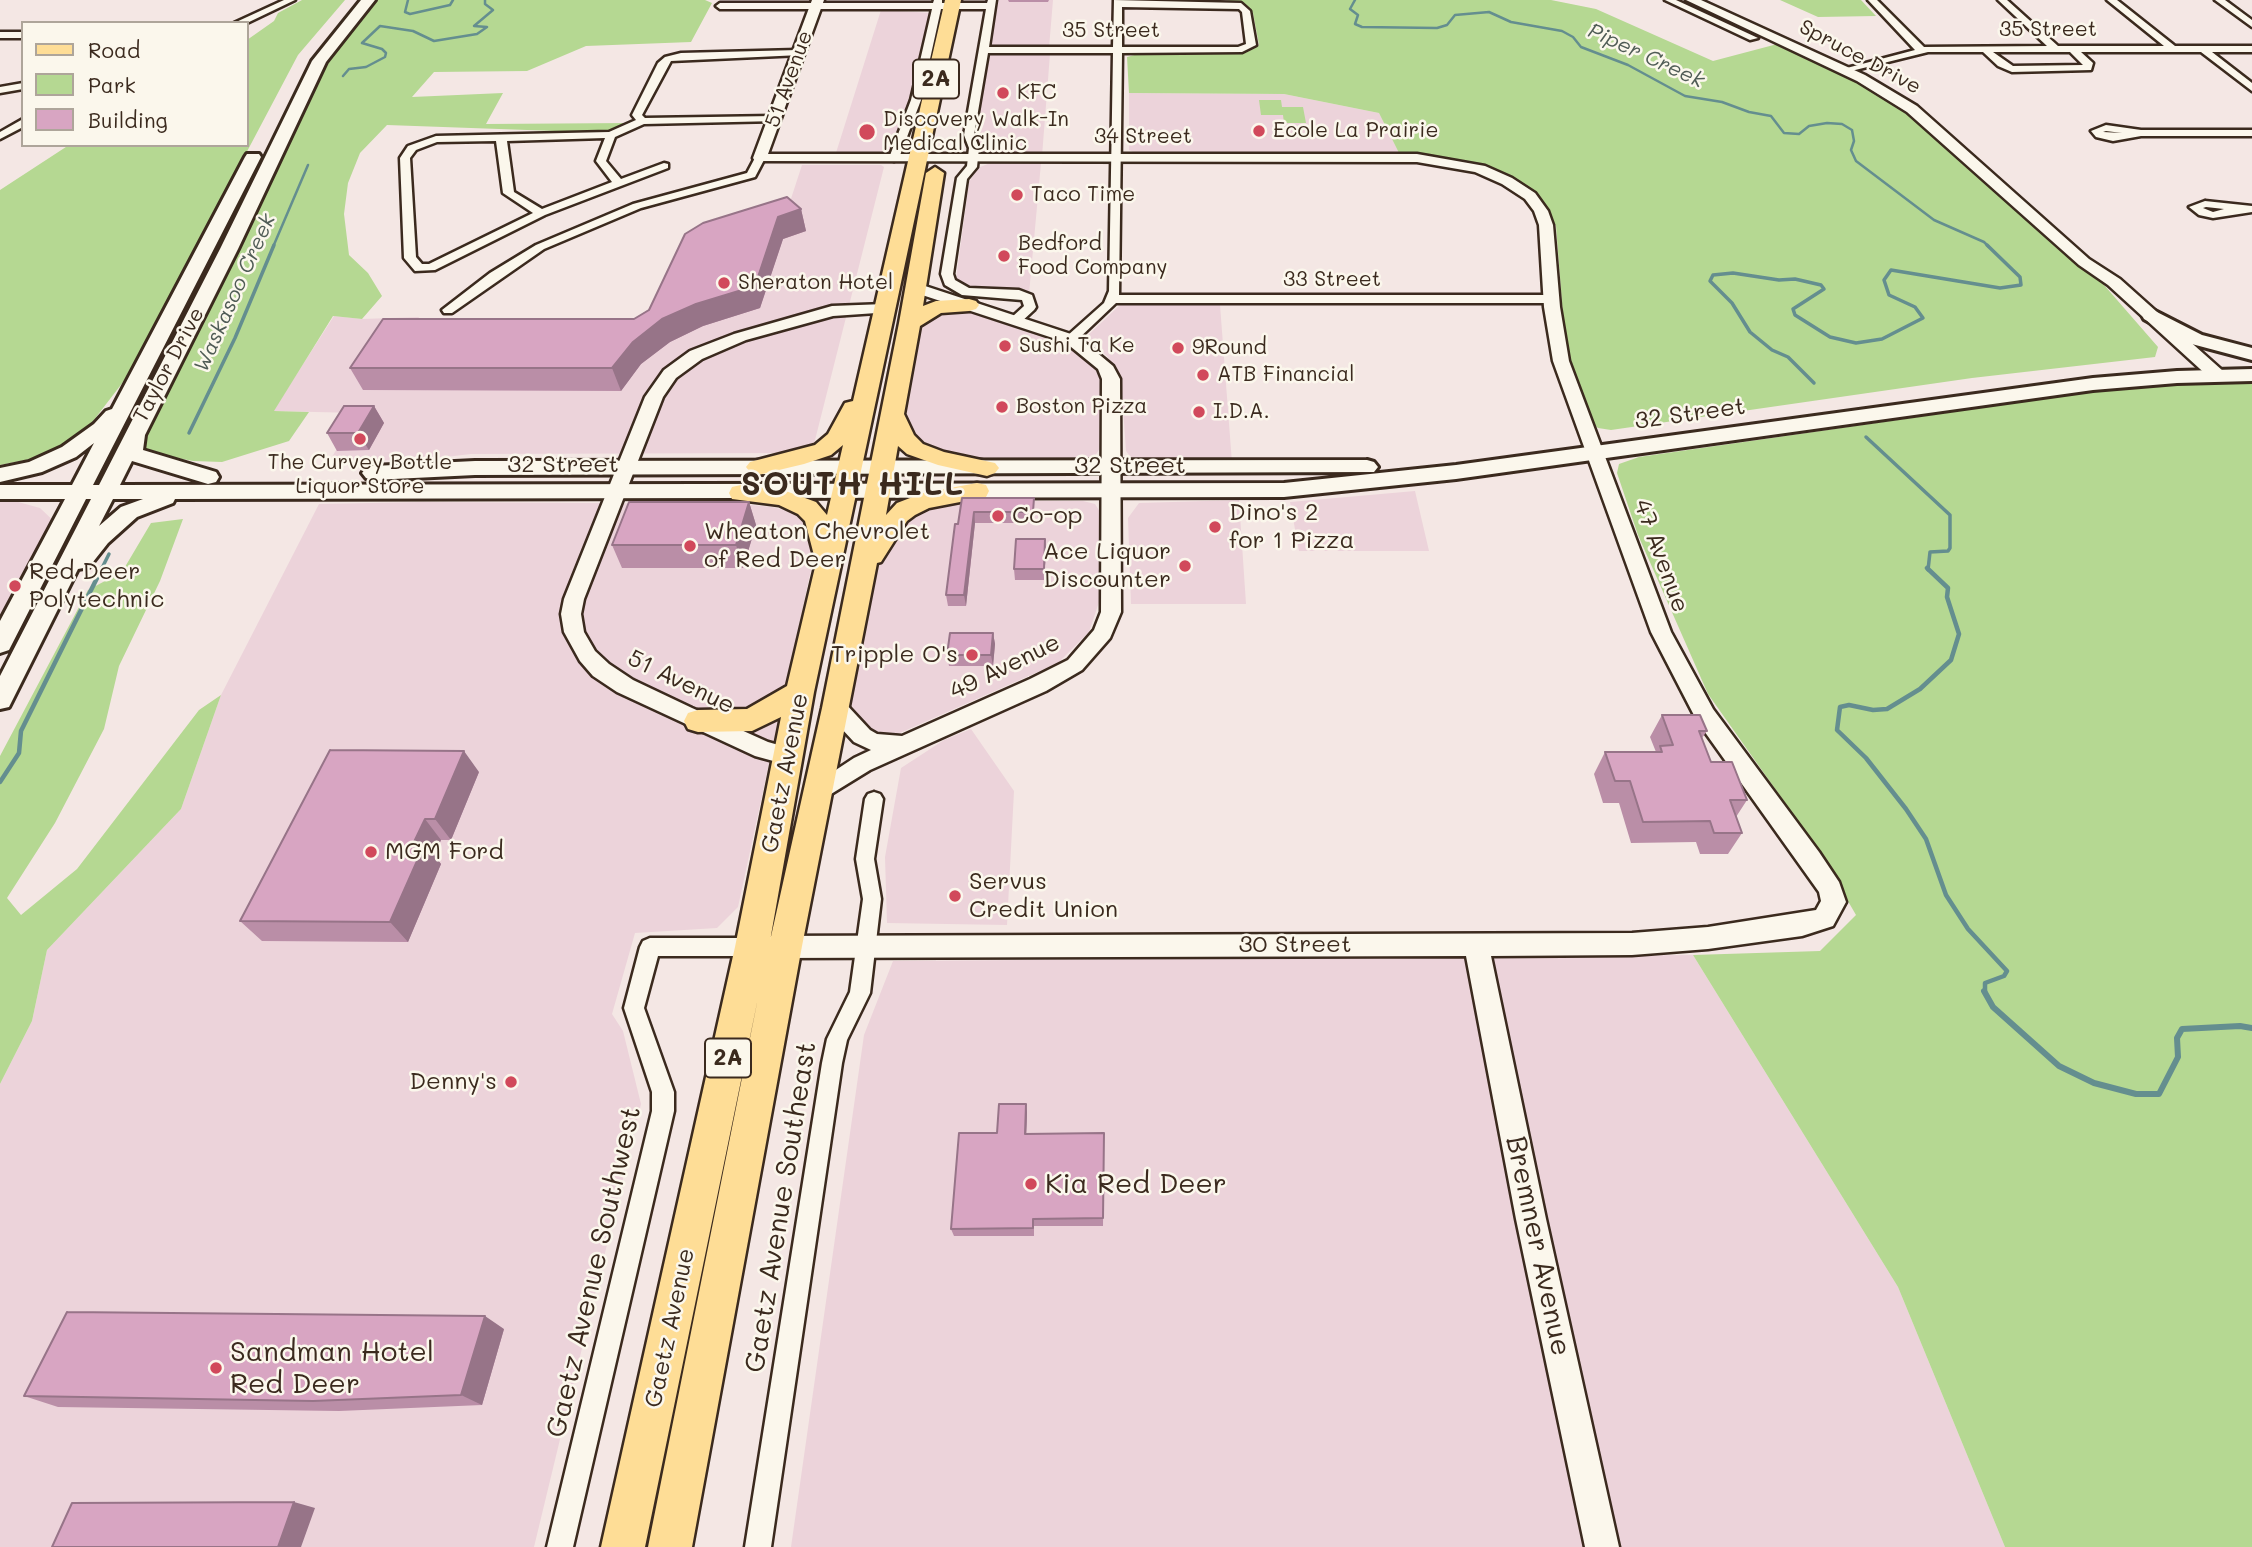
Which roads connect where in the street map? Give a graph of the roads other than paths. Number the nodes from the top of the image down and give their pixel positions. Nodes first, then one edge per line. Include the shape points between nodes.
1 (291, 0) edge
2 (354, 0) edge
3 (368, 0) edge
4 (1669, 0) edge
5 (1692, 0) edge
6 (1872, 0) edge
7 (2002, 0) edge
8 (2111, 0) edge
9 (2219, 0) edge
10 (1118, 2) edge
11 (817, 3) edge
12 (953, 3) edge
13 (991, 3) edge
14 (720, 6) dead end
15 (243, 21) edge
16 (2252, 24) edge
17 (0, 35) edge
18 (21, 35) edge
19 (1753, 38) dead end
20 (1986, 49) junction
21 (2056, 49) junction
22 (2072, 49) junction
23 (2173, 49) junction
24 (2252, 49) edge
25 (984, 50) junction
26 (1117, 50) junction
27 (1921, 50) junction
28 (2203, 50) junction
29 (798, 53) junction
30 (1846, 71) junction
31 (954, 75) dead end
32 (21, 86) edge
33 (2252, 88) edge
34 (0, 90) edge
35 (774, 119) junction
36 (642, 121) junction
37 (21, 123) edge
38 (2141, 133) dead end
39 (2252, 133) edge
40 (611, 135) junction
41 (0, 136) edge
42 (501, 137) junction
43 (942, 139) dead end
44 (760, 159) junction
45 (894, 159) junction
46 (929, 159) junction
47 (973, 159) junction
48 (1116, 159) junction
49 (664, 166) dead end
50 (618, 182) junction
51 (1521, 190) joint
52 (541, 213) junction
53 (907, 215) junction
54 (2084, 262) junction
55 (916, 288) junction
56 (1113, 299) junction
57 (1552, 299) junction
58 (969, 305) junction
59 (886, 309) junction
60 (448, 310) dead end
61 (2151, 315) junction
62 (1016, 320) junction
63 (910, 323) junction
64 (1071, 339) junction
65 (2252, 354) edge
66 (2252, 361) edge
67 (2202, 369) junction
68 (2252, 375) edge
69 (899, 376) junction
70 (870, 380) junction
71 (127, 401) junction
72 (892, 413) junction
73 (135, 430) junction
74 (1593, 446) junction
75 (626, 467) junction
76 (758, 467) junction
77 (1112, 468) junction
78 (1242, 468) junction
79 (0, 476) edge
80 (846, 480) junction
81 (879, 480) junction
82 (982, 480) junction
83 (204, 484) junction
84 (96, 485) junction
85 (384, 490) junction
86 (615, 492) junction
87 (1112, 492) junction
88 (741, 493) junction
89 (0, 494) edge
90 (61, 528) junction
91 (827, 568) junction
92 (862, 571) junction
93 (49, 601) junction
94 (0, 644) edge
95 (800, 692) junction
96 (0, 700) edge
97 (836, 708) junction
98 (698, 721) junction
99 (902, 745) junction
100 (788, 756) junction
101 (818, 793) junction
102 (874, 799) dead end
103 (808, 839) junction
104 (1832, 908) joint
105 (1476, 944) junction
106 (866, 946) junction
107 (768, 947) junction
108 (560, 1547) edge
109 (623, 1547) edge
110 (670, 1547) edge
111 (758, 1547) edge
112 (1602, 1547) edge

1 - 15 street
2 - 71 main road, Taylor Drive via 308,55
3 - 73 main road, Taylor Drive via 319,61
4 - 19 street
5 - 30 street, Spruce Drive
6 - 27 street
7 - 21 street
8 - 23 street
9 - 16 street
10 - 26 street
10 - 26 street, 35 Street via 1241,6 1252,44 1239,50
11 - 12 street
11 - 14 street
11 - 29 street, 51 Avenue
12 - 13 street
12 - 31 main road, 2A
12 - 45 street
12 - 46 main road, Gaetz Avenue / 2A
13 - 25 street
17 - 18 street
20 - 21 street, 35 Street
20 - 22 street via 2012,69 2088,68
20 - 27 street, 35 Street
21 - 22 street, 35 Street
22 - 23 street, 35 Street
23 - 28 street, 35 Street
24 - 28 street, 35 Street
25 - 26 street, 35 Street
25 - 47 street via 969,135
26 - 48 street
27 - 30 street, 35 Street
28 - 33 street
29 - 35 street, 51 Avenue
29 - 36 street via 678,56 663,63 637,115
30 - 54 street, Spruce Drive via 1912,109
32 - 34 street
35 - 36 street
35 - 44 street, 51 Avenue
36 - 40 street
37 - 41 street
38 - 39 street
40 - 42 street
40 - 50 street via 601,161
42 - 52 street via 509,192
42 - 52 street via 436,139 412,148 405,158 410,258 419,268 431,267
43 - 46 main road, Gaetz Avenue / 2A
44 - 45 street, 34 Street
44 - 60 street via 751,176 637,206 540,247
45 - 46 street, 34 Street
46 - 47 street, 34 Street
46 - 53 main road, Gaetz Avenue / 2A
46 - 55 main road, Gaetz Avenue / 2A
47 - 48 street, 34 Street
47 - 62 street via 962,178 947,277 966,292 1028,298 1030,307
48 - 51 street, 34 Street via 1429,159 1489,172
48 - 56 street
49 - 50 street
50 - 52 street
51 - 57 street, 47 Avenue via 1544,218
53 - 55 main road via 914,233 907,273
53 - 59 main road, Gaetz Avenue / 2A
54 - 61 street, Spruce Drive
54 - 67 street, Spruce Drive via 2101,285
55 - 58 street, 49 Avenue
55 - 63 main road, Gaetz Avenue / 2A
56 - 57 street, 33 Street
56 - 64 street
57 - 74 street, 47 Avenue via 1561,361
58 - 62 street, 49 Avenue
58 - 63 main road via 936,307
59 - 69 main road via 898,318 893,356
59 - 70 main road, Gaetz Avenue / 2A
59 - 75 street, 51 Avenue via 832,311 696,355 659,388
61 - 65 main road via 2195,339
61 - 67 street, Spruce Drive
62 - 64 street, 49 Avenue
63 - 69 main road, Gaetz Avenue / 2A
64 - 77 street, 49 Avenue via 1105,366 1111,379
66 - 67 main road, 32 Street
67 - 68 main road, 32 Street
67 - 74 main road, 32 Street
69 - 72 main road, Gaetz Avenue / 2A
70 - 76 main road via 830,445 804,457
70 - 80 main road, Gaetz Avenue / 2A
71 - 79 main road via 102,428 69,452
71 - 84 main road, Taylor Drive
72 - 81 main road, Gaetz Avenue / 2A
72 - 82 main road via 915,449
73 - 83 main road via 136,455
73 - 84 main road, Taylor Drive
74 - 78 main road, 32 Street via 1382,466
74 - 87 main road, 32 Street via 1443,474 1297,489
74 - 104 street, 47 Avenue via 1643,588 1675,662 1714,729 1827,882
75 - 76 main road, 32 Street
75 - 83 main road, 32 Street via 475,468
75 - 85 main road via 598,477
75 - 86 street, 51 Avenue
76 - 80 main road, 32 Street
76 - 86 main road via 644,481
77 - 78 main road, 32 Street
77 - 82 main road via 1088,477
77 - 87 street, 49 Avenue
78 - 87 main road via 1140,480
79 - 84 main road, 32 Street
80 - 81 main road, 32 Street
80 - 88 main road, 32 Street
80 - 91 main road, Gaetz Avenue / 2A
81 - 82 main road, 32 Street
81 - 92 main road, Gaetz Avenue / 2A
82 - 87 main road, 32 Street
82 - 92 main road via 906,509
83 - 84 main road, 32 Street
83 - 85 main road, 32 Street
83 - 93 main road via 130,512 100,538
84 - 89 main road, 32 Street
84 - 90 main road, Taylor Drive
84 - 93 main road, Taylor Drive
85 - 86 main road, 32 Street
86 - 88 main road, 32 Street
86 - 98 street, 51 Avenue via 574,599 574,632 601,670
87 - 99 street, 49 Avenue via 1112,604 1108,624 1097,642 1060,674
88 - 91 main road via 783,498 807,508 817,519
89 - 90 main road via 40,508
90 - 94 main road, Taylor Drive
91 - 95 main road, Gaetz Avenue / 2A
92 - 97 main road, Gaetz Avenue / 2A
93 - 96 main road, Taylor Drive
95 - 98 main road via 752,720
95 - 100 main road, Gaetz Avenue / 2A
97 - 99 street via 862,736
97 - 101 main road, Gaetz Avenue / 2A
98 - 100 street, 51 Avenue
99 - 101 street, 49 Avenue
100 - 103 main road via 800,763
100 - 107 main road, Gaetz Avenue / 2A
101 - 103 main road, Gaetz Avenue / 2A
102 - 106 street, Gaetz Avenue Southeast via 866,849 872,899
103 - 107 main road, Gaetz Avenue / 2A
104 - 105 street, 30 Street via 1816,922 1708,938 1632,944
105 - 106 street, 30 Street
105 - 112 street, Bremner Avenue
106 - 107 street, 30 Street
106 - 111 street, Gaetz Avenue Southeast via 860,993 837,1039 832,1063
107 - 108 street, Gaetz Avenue Southwest via 650,947 634,1008 663,1092 663,1111
107 - 109 main road, Gaetz Avenue / 2A
107 - 110 main road, Gaetz Avenue / 2A

